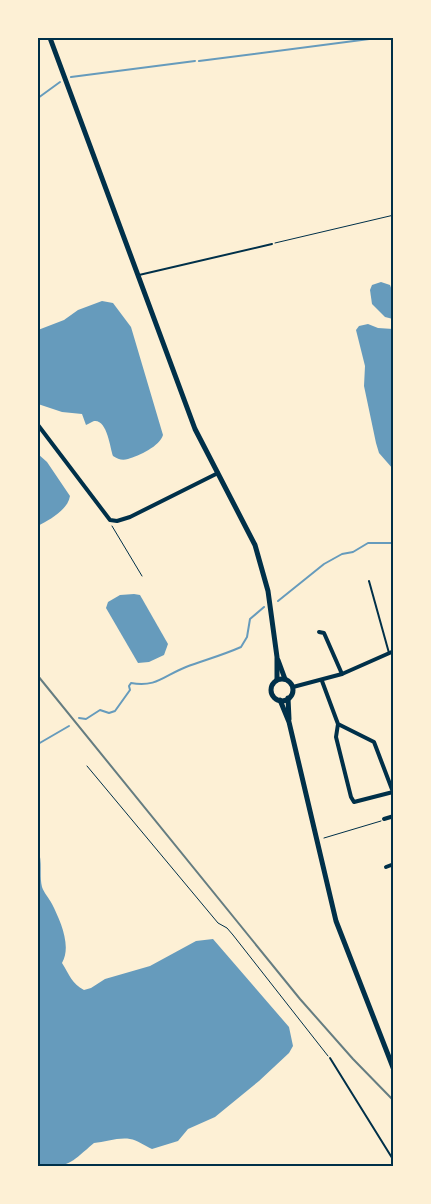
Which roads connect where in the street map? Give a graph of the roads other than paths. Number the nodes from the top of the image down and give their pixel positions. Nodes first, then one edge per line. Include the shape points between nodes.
1 (50, 38) edge
2 (272, 244) road end
3 (139, 275) junction
4 (38, 425) edge
5 (218, 473) junction
6 (368, 580) dead end
7 (318, 632) dead end
8 (391, 652) edge
9 (277, 657) junction
10 (342, 674) junction
11 (285, 679) junction
12 (277, 680) junction
13 (322, 681) junction
14 (293, 687) junction
15 (288, 698) junction
16 (280, 700) junction
17 (289, 722) junction
18 (338, 724) junction
19 (394, 816) edge
20 (384, 819) road end
21 (394, 864) edge
22 (386, 867) dead end
23 (330, 1058) road end
24 (394, 1070) edge
25 (394, 1161) edge

1 - 3 main road
2 - 3 lane
3 - 5 main road via 195,429
4 - 5 street via 110,520 117,522
5 - 9 main road via 254,545 268,591
6 - 8 lane
7 - 10 street via 324,633
8 - 10 street
9 - 11 main road
9 - 12 main road
10 - 13 street
11 - 12 main road
11 - 14 main road
12 - 16 main road via 272,694
13 - 14 street
13 - 18 street
14 - 15 main road
15 - 16 main road
15 - 17 main road
16 - 17 main road
17 - 24 main road via 336,921
18 - 18 street via 336,737 354,802 393,792 374,742
19 - 20 street
21 - 22 street
23 - 25 lane

